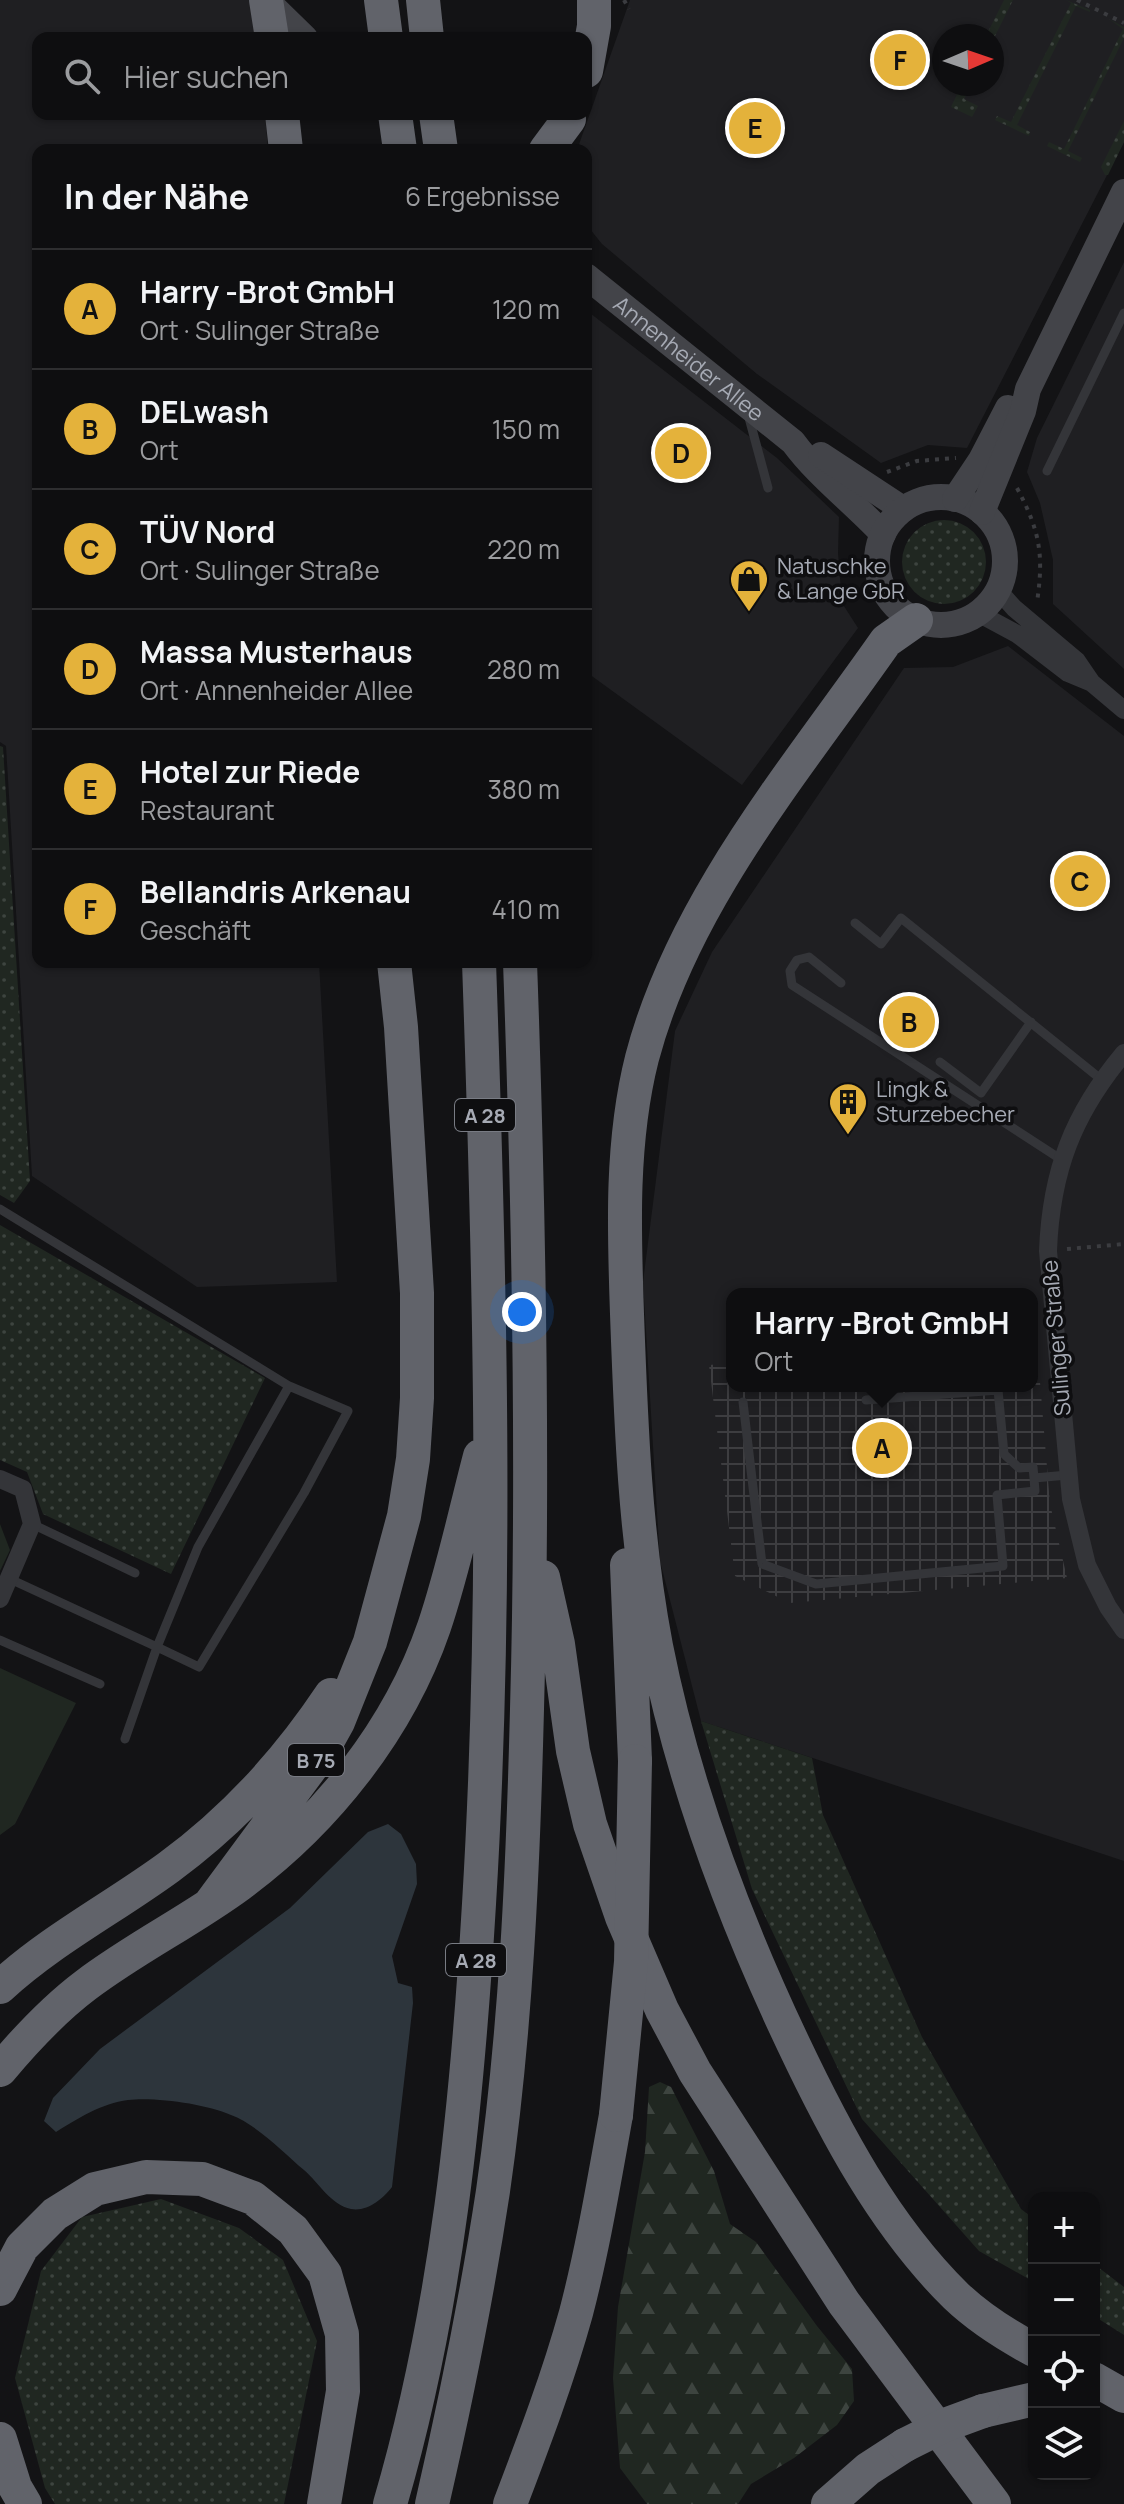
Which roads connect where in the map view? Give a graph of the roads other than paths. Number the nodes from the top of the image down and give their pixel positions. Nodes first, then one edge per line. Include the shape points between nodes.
1 (266, 0) edge
2 (381, 0) edge
3 (423, 0) edge
4 (594, 0) edge
5 (271, 32) edge
6 (299, 32) edge
7 (385, 32) edge
8 (426, 32) edge
9 (592, 37) edge
10 (400, 120) edge
11 (567, 128) edge
12 (426, 141) edge
13 (552, 144) edge
14 (1124, 192) edge
15 (592, 281) edge
16 (1124, 313) edge
17 (745, 405) junction
18 (793, 442) junction
19 (990, 465) junction
20 (1047, 471) dead end
21 (768, 488) dead end
22 (955, 499) junction
23 (903, 509) junction
24 (982, 512) junction
25 (883, 534) junction
26 (998, 590) junction
27 (978, 613) junction
28 (916, 620) junction
29 (1092, 683) junction
30 (1124, 710) edge
31 (855, 923) dead end
32 (395, 968) edge
33 (479, 968) edge
34 (520, 968) edge
35 (841, 983) dead end
36 (1031, 1022) junction
37 (1124, 1053) edge
38 (940, 1062) dead end
39 (1102, 1080) junction
40 (1062, 1160) junction
41 (0, 1209) edge
42 (289, 1386) junction
43 (972, 1392) edge
44 (998, 1392) edge
45 (866, 1400) dead end
46 (743, 1402) dead end
47 (492, 1409) junction
48 (631, 1417) junction
49 (1068, 1475) junction
50 (1034, 1478) junction
51 (0, 1479) edge
52 (32, 1524) junction
53 (532, 1530) junction
54 (135, 1573) dead end
55 (10, 1579) junction
56 (383, 1596) junction
57 (0, 1599) edge
58 (1124, 1630) edge
59 (0, 1640) edge
60 (157, 1647) junction
61 (100, 1684) dead end
62 (125, 1739) dead end
63 (210, 1904) junction
64 (0, 1987) edge
65 (0, 2070) edge
66 (0, 2289) edge
67 (1028, 2346) edge
68 (1100, 2382) edge
69 (1124, 2396) edge
70 (1028, 2400) edge
71 (1100, 2401) edge
72 (1124, 2408) edge
73 (0, 2439) edge
74 (25, 2504) edge
75 (324, 2504) edge
76 (390, 2504) edge
77 (432, 2504) edge
78 (510, 2504) edge
79 (828, 2504) edge
80 (994, 2504) edge

1 - 5 highway
1 - 6 main road
2 - 7 highway
3 - 8 highway
4 - 9 highway
10 - 12 highway, bridge
11 - 13 highway
14 - 19 main road via 1028,389 1023,411
15 - 17 main road, Annenheider Allee
16 - 20 lane
17 - 18 main road, Annenheider Allee
17 - 21 lane
18 - 23 main road, Annenheider Allee via 819,453
18 - 25 main road, Annenheider Allee via 811,467
19 - 22 main road
19 - 24 main road
22 - 23 main road via 927,499
22 - 24 main road
23 - 25 main road
24 - 26 main road via 1004,550
25 - 28 main road via 878,552 882,586 890,600
26 - 27 main road
26 - 29 street via 1077,661
27 - 28 main road via 958,623
27 - 29 street via 1017,634 1068,673
28 - 48 highway via 886,641 738,851 686,943 653,1022 639,1073 627,1163
29 - 30 street
31 - 36 lane via 881,944 901,918
32 - 56 highway via 417,1293 417,1398 404,1516
33 - 47 highway, A 28
34 - 53 highway, A 28
35 - 40 lane via 809,957 797,960 790,971 792,985
36 - 38 lane via 981,1093
36 - 39 lane
37 - 39 street, Sulinger Straße
39 - 40 street, Sulinger Straße via 1087,1100
40 - 49 street, Sulinger Straße via 1048,1251
41 - 42 lane
42 - 60 lane via 198,1547
42 - 60 lane via 348,1411 199,1667
43 - 45 lane
44 - 50 lane via 1004,1454 1019,1468 1033,1467
46 - 50 lane via 762,1564 816,1584 1003,1566 997,1495 1035,1491
47 - 63 highway via 434,1628 408,1688 357,1770 323,1810
47 - 76 highway, A 28 via 492,1572 474,2000 457,2164 429,2341
48 - 67 highway via 636,1502 656,1644 692,1789 749,1949 840,2135 901,2233 957,2297
48 - 78 highway, bridge via 626,1587 635,1761 631,1962 616,2115 575,2313
49 - 50 lane
49 - 58 street, Sulinger Straße via 1087,1565
51 - 52 street via 23,1489
52 - 54 lane
52 - 55 street
53 - 77 highway, A 28 via 523,1839 511,2017 493,2187 467,2354
53 - 80 highway via 590,1824 662,2010 695,2072 844,2303
55 - 57 street
55 - 60 lane
56 - 63 highway, B 75 via 338,1722 318,1758
56 - 64 highway via 322,1709 237,1810 169,1867 41,1952
59 - 61 lane
60 - 62 lane
63 - 65 highway via 86,1985
66 - 75 highway via 22,2247 55,2214 95,2189 146,2177 202,2179 253,2198 293,2230 325,2274 342,2334 343,2391
68 - 69 highway
70 - 79 highway, bridge via 983,2411 905,2445
71 - 72 highway
73 - 74 highway

